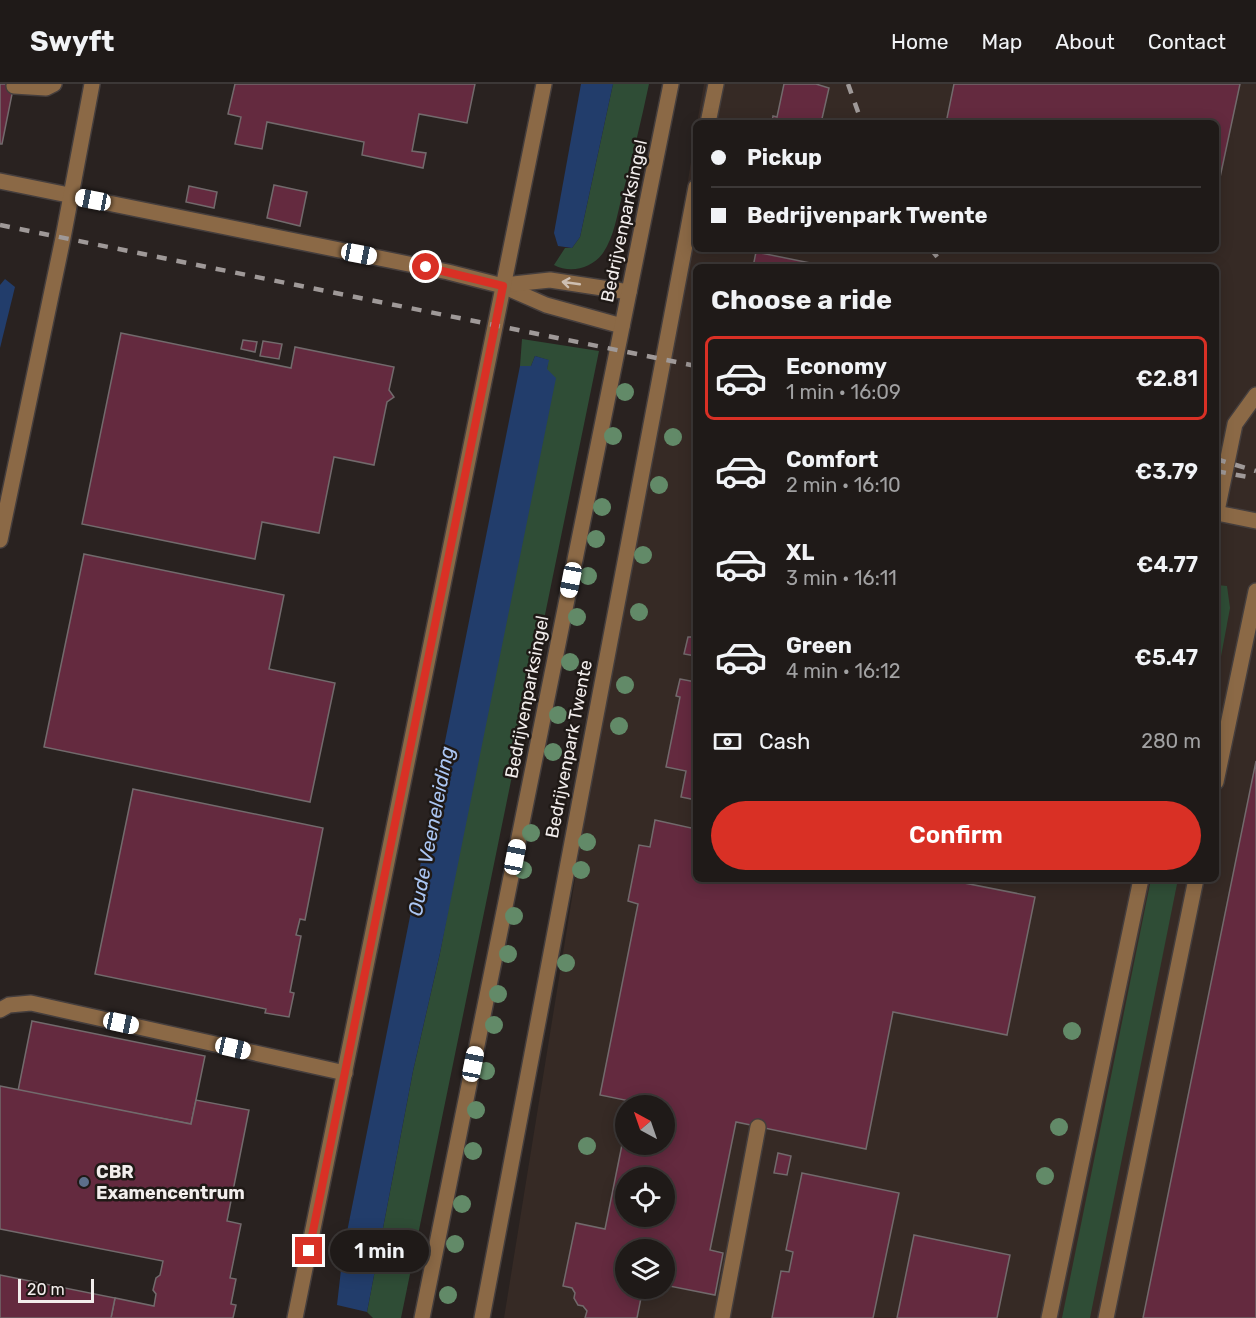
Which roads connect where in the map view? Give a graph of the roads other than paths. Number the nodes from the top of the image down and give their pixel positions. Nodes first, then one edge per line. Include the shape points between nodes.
1 (54, 84) edge
2 (92, 84) edge
3 (544, 84) edge
4 (671, 84) edge
5 (716, 84) edge
6 (14, 86) dead end
7 (709, 120) edge
8 (0, 181) edge
9 (71, 195) junction
10 (693, 203) edge
11 (503, 286) junction
12 (629, 292) junction
13 (622, 326) junction
14 (1256, 395) edge
15 (1219, 505) edge
16 (3, 513) edge
17 (1219, 515) edge
18 (1256, 521) edge
19 (0, 540) edge
20 (1256, 591) edge
21 (1219, 768) edge
22 (1140, 882) edge
23 (1195, 882) edge
24 (0, 1010) edge
25 (345, 1073) junction
26 (758, 1127) dead end
27 (295, 1318) edge
28 (422, 1318) edge
29 (482, 1318) edge
30 (722, 1318) edge
31 (1049, 1318) edge
32 (1106, 1318) edge

1 - 6 street via 46,88
2 - 9 street
3 - 11 street
4 - 12 street, Bedrijvenparksingel
5 - 7 street
8 - 9 street
9 - 11 street
9 - 16 street
10 - 29 street, Bedrijvenpark Twente
12 -> 11 street via 550,280
11 - 13 street via 546,305
11 - 25 street
12 - 13 street, Bedrijvenparksingel
13 - 28 street, Bedrijvenparksingel
14 - 15 street via 1235,424
16 - 19 street
17 - 18 street
20 - 21 street
22 - 31 street
23 - 32 street
24 - 25 street via 9,1005 32,1004
25 - 27 street
26 - 30 street

